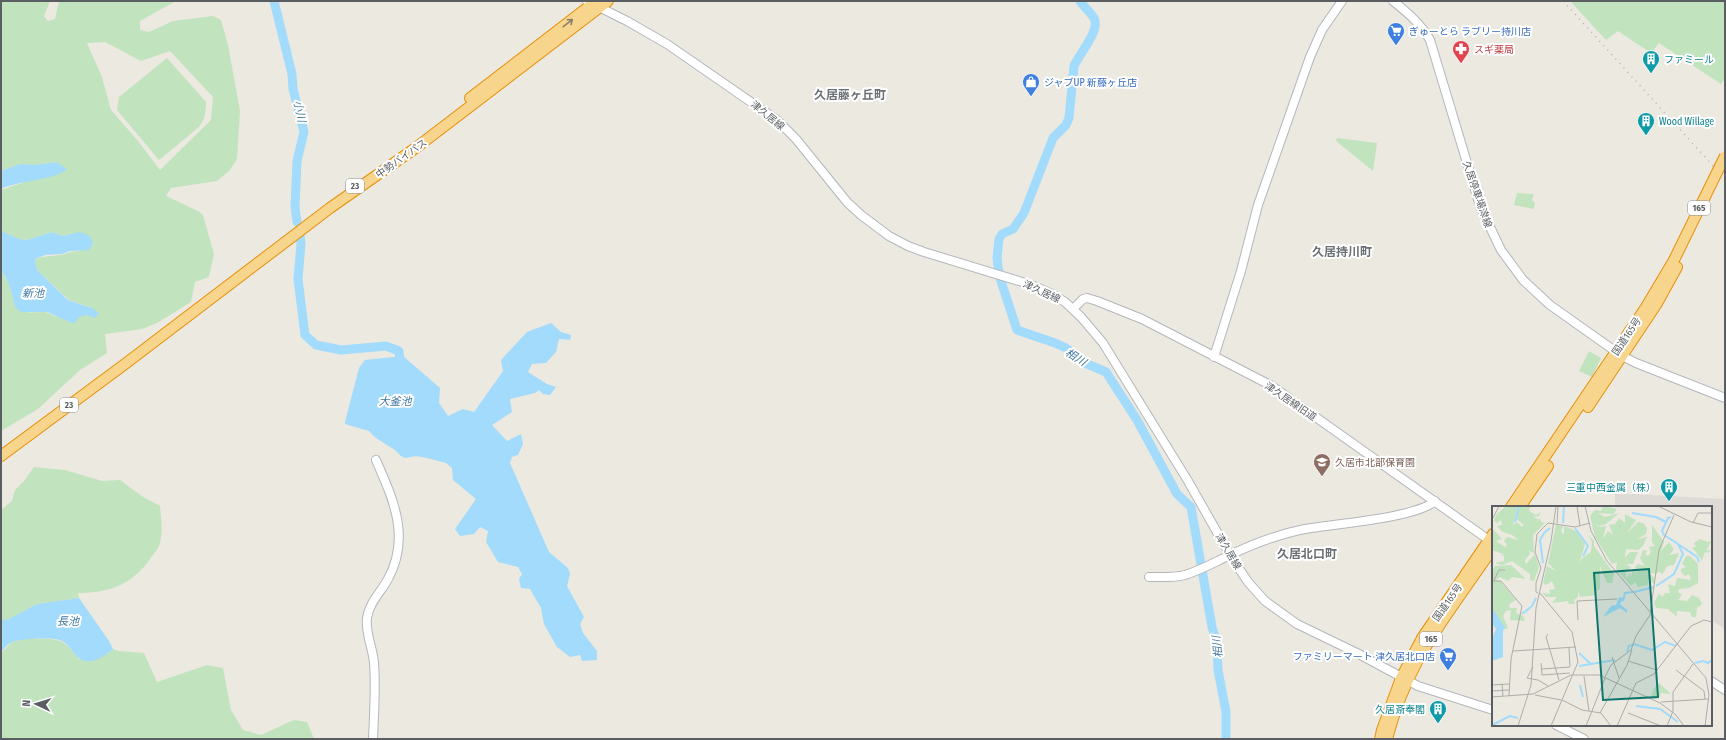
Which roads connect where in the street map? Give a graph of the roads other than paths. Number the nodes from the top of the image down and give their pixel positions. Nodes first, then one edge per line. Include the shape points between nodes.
1 (1342, 1) edge
2 (1393, 1) edge
3 (597, 3) edge
4 (1725, 156) edge
5 (1725, 172) edge
6 (1677, 262) junction
7 (1073, 309) junction
8 (1619, 353) junction
9 (1214, 356) junction
10 (1725, 398) edge
11 (1, 456) edge
12 (376, 460) dead end
13 (1435, 501) junction
14 (1512, 506) edge
15 (1521, 506) edge
16 (1492, 541) edge
17 (1230, 555) junction
18 (1149, 577) dead end
19 (1405, 680) junction
20 (1712, 682) edge
21 (1725, 690) edge
22 (1492, 710) edge
23 (1558, 726) edge
24 (373, 739) edge
25 (1380, 739) edge
26 (1387, 739) edge
27 (1584, 739) edge

1 - 9 main road via 1322,30 1310,56 1258,205 1241,272
2 - 8 main road, 久居停車場津線 via 1424,29 1430,40 1480,206 1501,250 1523,280 1550,305
3 - 7 main road, 津久居線 via 667,44 777,120 796,138 846,202 889,236 924,252 1032,285 1052,294
3 - 11 highway, 中勢バイパス / 23
4 - 6 highway, 国道165号 / 165, bridge
5 - 6 highway, 国道165号 / 165
6 - 8 highway, 国道165号 / 165 via 1656,305
7 - 9 main road, 津久居線旧道 via 1083,299 1097,301 1142,319
7 - 17 main road, 津久居線 via 1103,343
8 - 10 main road, 久居停車場津線 via 1636,363
8 - 14 highway, 国道165号 / 165
8 - 15 highway, 国道165号 / 165
9 - 13 main road, 津久居線旧道 via 1272,386
12 - 24 main road via 394,503 399,543 392,571 370,607 366,620 374,663
13 - 16 main road, 津久居線旧道
13 - 17 main road via 1417,510 1298,531
16 - 19 highway, 国道165号 / 165 via 1422,638
17 - 18 main road via 1198,571 1172,577
17 - 19 main road, 津久居線 via 1255,591 1281,614
19 - 22 main road, 津久居線
19 - 25 highway, 国道165号 / 165
19 - 26 highway, 国道165号 / 165
20 - 21 main road
23 - 27 main road

